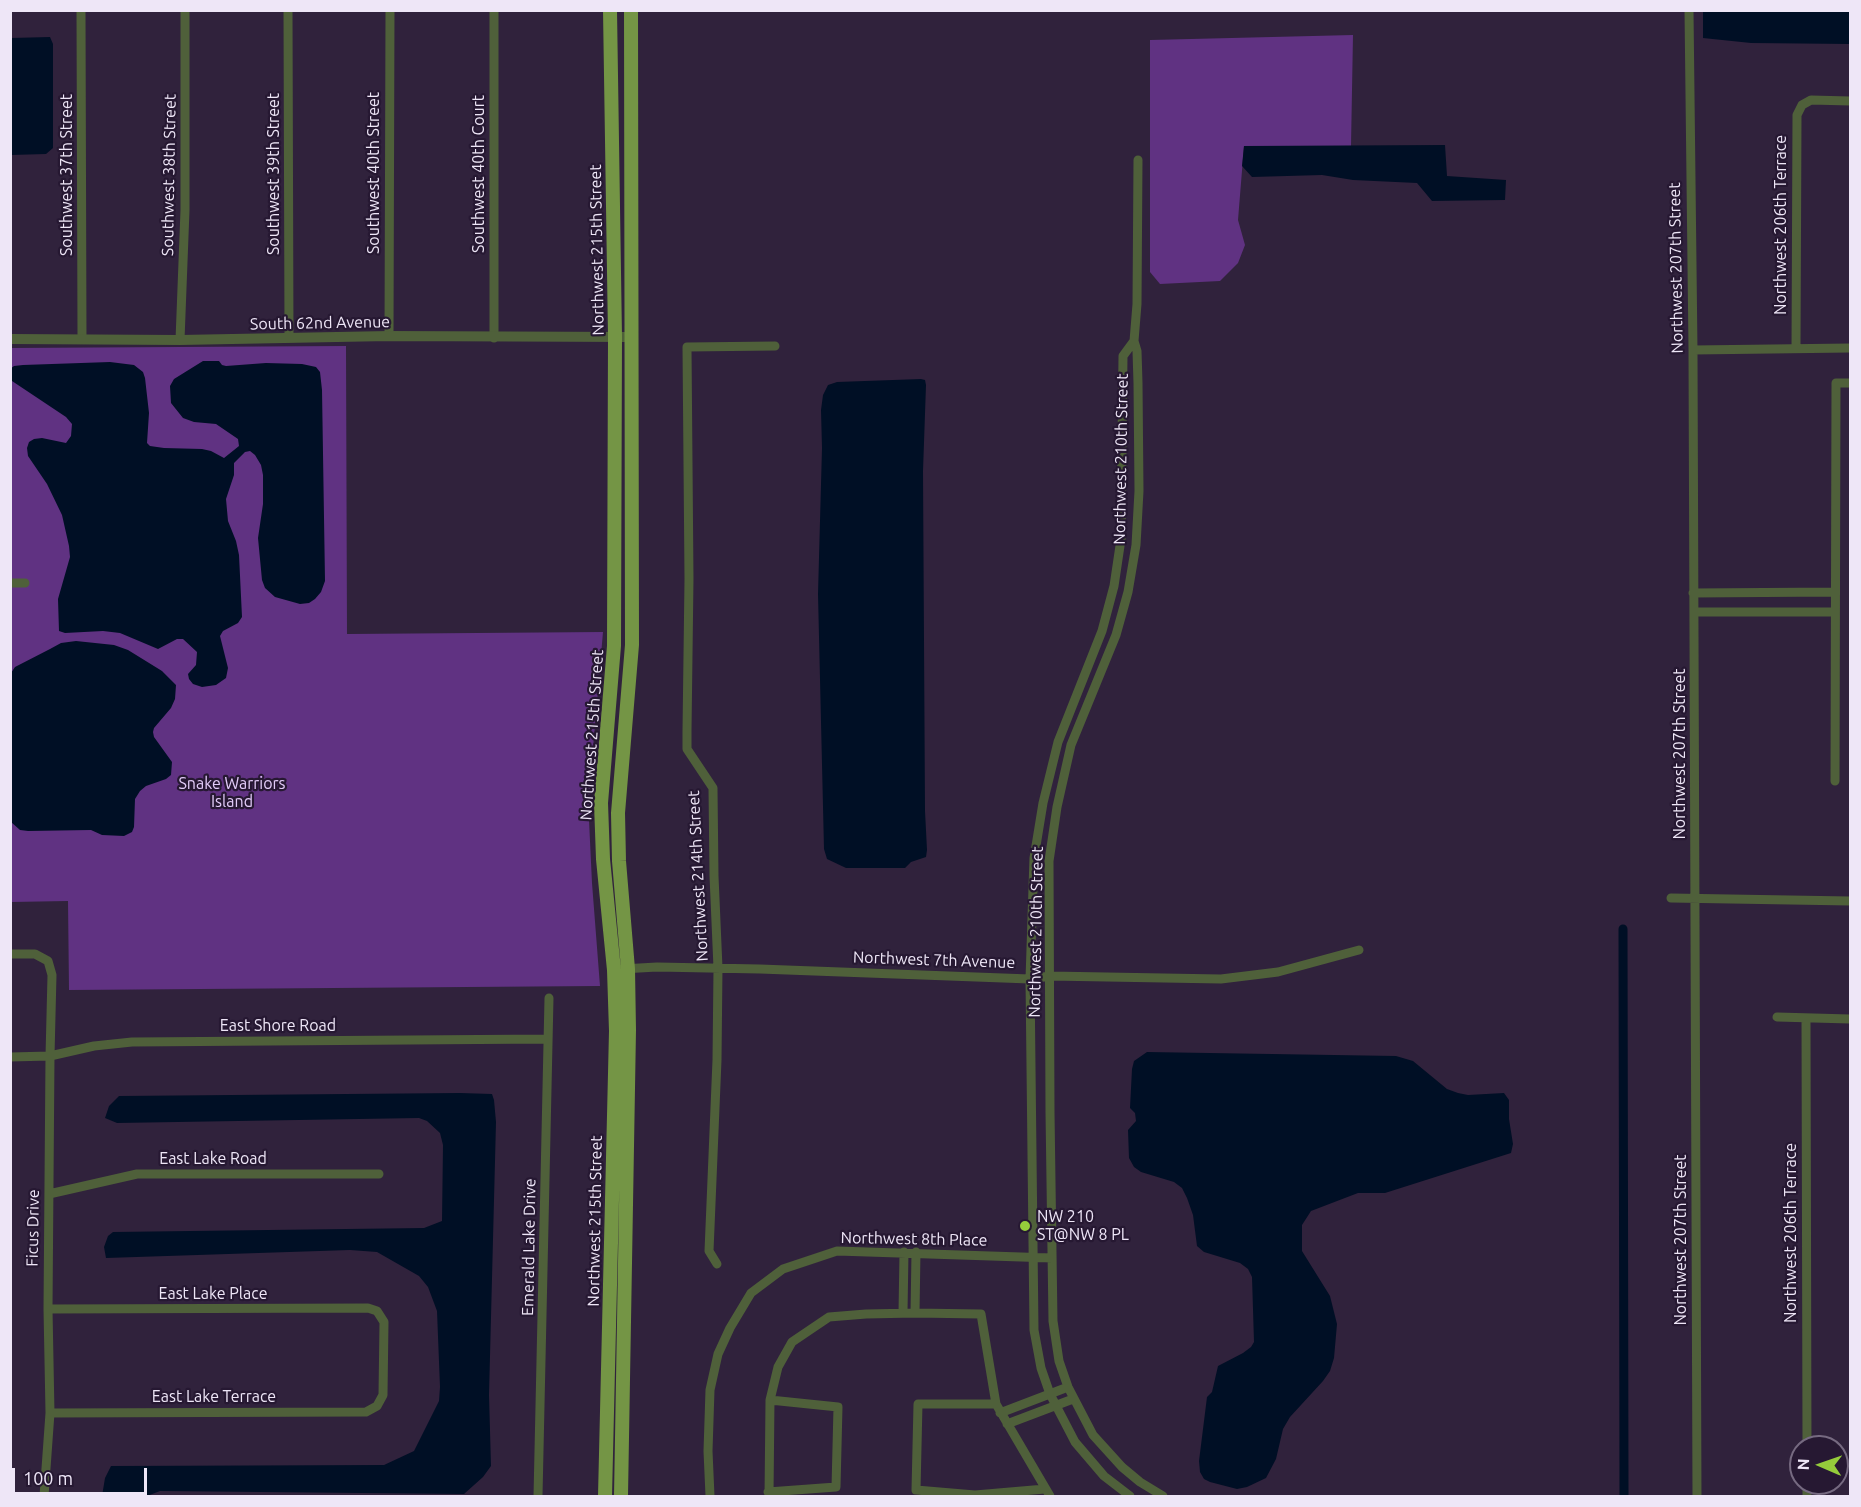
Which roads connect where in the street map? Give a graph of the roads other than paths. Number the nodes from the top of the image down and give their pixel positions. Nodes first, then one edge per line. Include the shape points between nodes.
1 (81, 10) edge
2 (185, 10) edge
3 (288, 10) edge
4 (390, 10) edge
5 (495, 10) edge
6 (1689, 10) edge
7 (610, 17) edge
8 (631, 17) edge
9 (1851, 101) edge
10 (1138, 160) dead end
11 (389, 336) junction
12 (615, 337) junction
13 (630, 337) junction
14 (290, 338) junction
15 (495, 338) junction
16 (10, 339) edge
17 (82, 339) junction
18 (180, 340) junction
19 (1134, 341) junction
20 (775, 346) dead end
21 (1796, 347) junction
22 (1851, 348) edge
23 (1692, 350) junction
24 (1851, 383) edge
25 (10, 583) edge
26 (25, 583) dead end
27 (1774, 592) junction
28 (1796, 592) junction
29 (1835, 592) junction
30 (1693, 593) junction
31 (1694, 612) junction
32 (1774, 612) junction
33 (1796, 612) junction
34 (1835, 612) junction
35 (1834, 781) dead end
36 (1671, 898) dead end
37 (1693, 899) junction
38 (1851, 901) edge
39 (1359, 950) dead end
40 (10, 954) edge
41 (718, 968) junction
42 (628, 969) junction
43 (614, 970) junction
44 (1050, 976) junction
45 (1029, 979) junction
46 (549, 998) dead end
47 (1777, 1017) dead end
48 (1806, 1018) junction
49 (1851, 1018) edge
50 (548, 1039) junction
51 (50, 1056) junction
52 (10, 1057) edge
53 (379, 1174) dead end
54 (49, 1194) junction
55 (904, 1252) junction
56 (916, 1252) junction
57 (1034, 1257) junction
58 (1052, 1258) junction
59 (717, 1264) dead end
60 (48, 1310) junction
61 (903, 1313) junction
62 (915, 1313) junction
63 (1068, 1387) junction
64 (1050, 1394) junction
65 (1073, 1399) junction
66 (770, 1400) junction
67 (377, 1406) joint
68 (1056, 1406) junction
69 (998, 1408) junction
70 (50, 1413) junction
71 (1007, 1424) junction
72 (1807, 1435) edge
73 (1048, 1493) edge
74 (768, 1494) edge
75 (975, 1496) edge
76 (44, 1497) edge
77 (538, 1497) edge
78 (605, 1497) edge
79 (621, 1497) edge
80 (710, 1497) edge
81 (1130, 1497) edge
82 (1163, 1497) edge
83 (1697, 1497) edge

1 - 17 street, Southwest 37th Street
2 - 18 street, Southwest 38th Street via 185,210
3 - 14 street, Southwest 39th Street
4 - 11 street, Southwest 40th Street
5 - 15 street, Southwest 40th Court
6 - 23 street, Northwest 207th Street
7 - 8 main road
7 - 12 main road, Northwest 215th Street
8 - 13 main road, Northwest 215th Street
9 - 21 street, Northwest 206th Terrace via 1811,100 1802,105 1797,115
10 - 19 street, Northwest 210th Street
11 - 14 street, South 62nd Avenue
11 - 15 street, South 62nd Avenue
12 - 13 street, South 62nd Avenue
12 - 15 street, South 62nd Avenue
12 - 43 main road, Northwest 215th Street via 614,646 601,803
13 - 42 main road, Northwest 215th Street via 632,645 618,813
14 - 18 street, South 62nd Avenue
16 - 17 street, South 62nd Avenue
17 - 18 street, South 62nd Avenue
19 - 44 street, Northwest 210th Street via 1138,383 1136,545 1116,634 1071,745 1056,807 1050,861
19 - 45 street, Northwest 210th Street via 1123,356 1121,539 1114,586 1102,631 1058,742 1043,803 1034,858
20 - 41 street, Northwest 214th Street via 687,347 687,749 713,788
21 - 22 street
21 - 23 street
23 - 30 street, Northwest 207th Street
24 - 29 street via 1836,383
25 - 26 street
27 - 28 street
27 - 30 street
27 - 32 street
28 - 29 street
28 - 33 street
29 - 34 street
30 - 31 street, Northwest 207th Street
31 - 32 street
31 - 37 street, Northwest 207th Street
32 - 33 street
33 - 34 street
34 - 35 street
36 - 37 street
37 - 38 street
37 - 83 street, Northwest 207th Street
39 - 44 street, Northwest 7th Avenue via 1278,972 1221,979
40 - 51 street, Ficus Drive via 35,954 48,961 52,975
41 - 42 street, Northwest 7th Avenue
41 - 45 street, Northwest 7th Avenue
41 - 59 street, Northwest 214th Street via 710,1251
42 - 43 street, Northwest 7th Avenue
42 - 79 main road, Northwest 215th Street
43 - 78 main road, Northwest 215th Street via 616,1043
44 - 45 street, Northwest 7th Avenue
44 - 58 street, Northwest 210th Street
45 - 57 street, Northwest 210th Street
46 - 50 street, Emerald Lake Drive
47 - 48 street
48 - 49 street
48 - 72 street, Northwest 206th Terrace
50 - 51 street, East Shore Road via 132,1042
50 - 77 street, Emerald Lake Drive
51 - 52 street, East Shore Road
51 - 54 street, Ficus Drive
53 - 54 street, East Lake Road via 137,1174
54 - 60 street, Ficus Drive
55 - 56 street, Northwest 8th Place
55 - 61 street
55 - 80 street, Northwest 8th Place via 837,1251 783,1269 751,1293 718,1354 710,1390
56 - 57 street, Northwest 8th Place
56 - 62 street
57 - 58 street, Northwest 8th Place
57 - 64 street, Northwest 210th Street via 1034,1330
58 - 63 street, Northwest 210th Street via 1053,1321 1059,1361
60 - 67 street, East Lake Place via 368,1308 377,1311 384,1322 383,1395
60 - 70 street, Ficus Drive
61 - 62 street
61 - 66 street via 829,1317 792,1342 778,1367
62 - 69 street via 981,1314
63 - 64 street
63 - 65 street, Northwest 210th Street
64 - 68 street, Northwest 210th Street
64 - 69 street
65 - 68 street
65 - 82 street, Northwest 210th Street via 1109,1455
66 - 74 street
66 - 74 street via 838,1407 836,1487
67 - 70 street, East Lake Terrace via 366,1412
68 - 71 street
68 - 81 street, Northwest 210th Street via 1075,1442 1104,1476
69 - 71 street
69 - 75 street via 918,1404 916,1490
70 - 76 street, Ficus Drive
71 - 73 street
73 - 75 street

